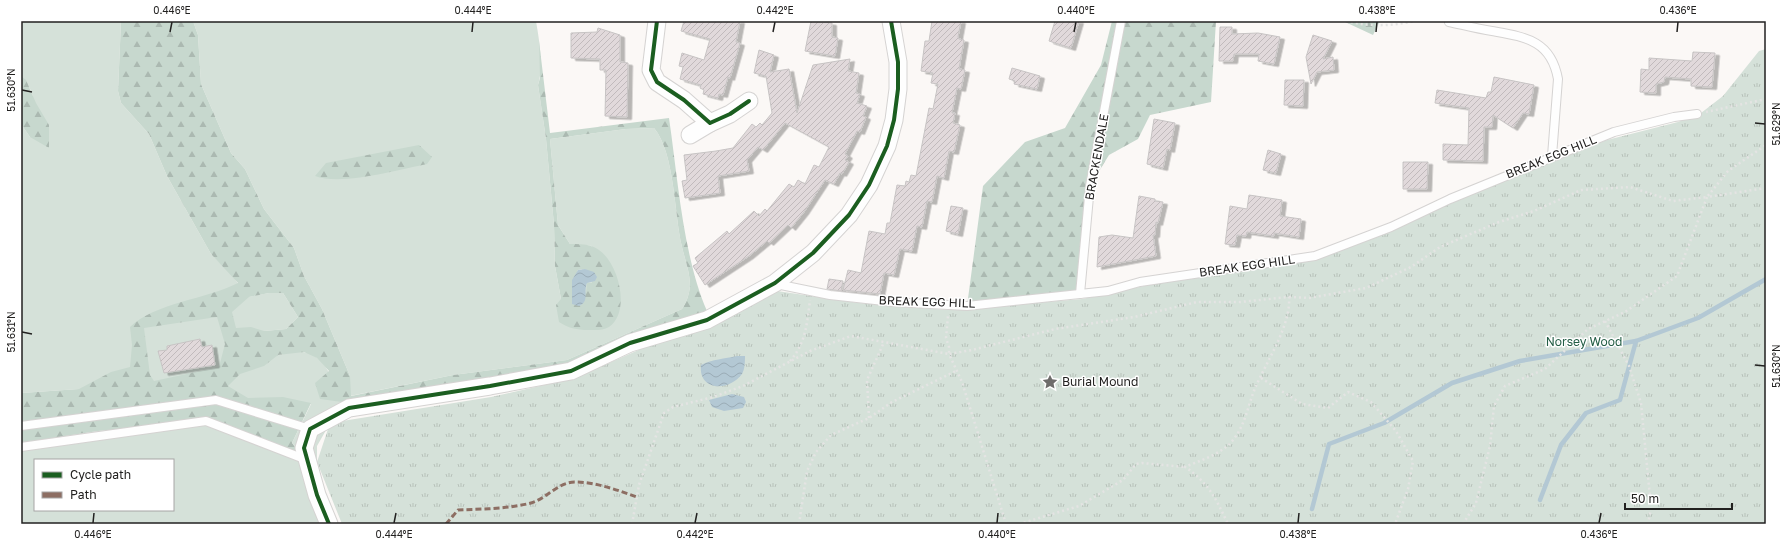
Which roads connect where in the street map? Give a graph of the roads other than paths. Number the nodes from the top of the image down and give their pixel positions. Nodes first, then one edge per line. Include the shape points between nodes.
1 (657, 21) edge
2 (891, 21) edge
3 (1121, 21) edge
4 (1449, 22) edge
5 (749, 101) dead end
6 (1697, 114) road end
7 (710, 123) junction
8 (690, 135) dead end
9 (1552, 156) junction
10 (775, 283) junction
11 (1080, 294) junction
12 (21, 426) edge
13 (310, 428) junction
14 (21, 447) edge
15 (308, 460) junction
16 (329, 524) edge

1 - 7 street via 651,70 657,82 684,100
2 - 10 street via 898,62 898,89 894,120 884,152 869,185 849,215 813,253
3 - 11 lane, BRACKENDALE via 1090,186
4 - 9 lane via 1525,38 1542,47 1550,56 1558,79
5 - 7 street
6 - 9 lane, BREAK EGG HILL via 1614,132
7 - 8 street
9 - 11 lane, BREAK EGG HILL via 1391,227 1315,256 1140,282 1108,291
10 - 11 lane, BREAK EGG HILL via 830,295 950,306
10 - 13 street via 707,320 630,343 571,371 349,408
12 - 13 lane via 216,400
13 - 15 street via 304,448
14 - 15 lane via 206,421
15 - 16 street via 317,495

